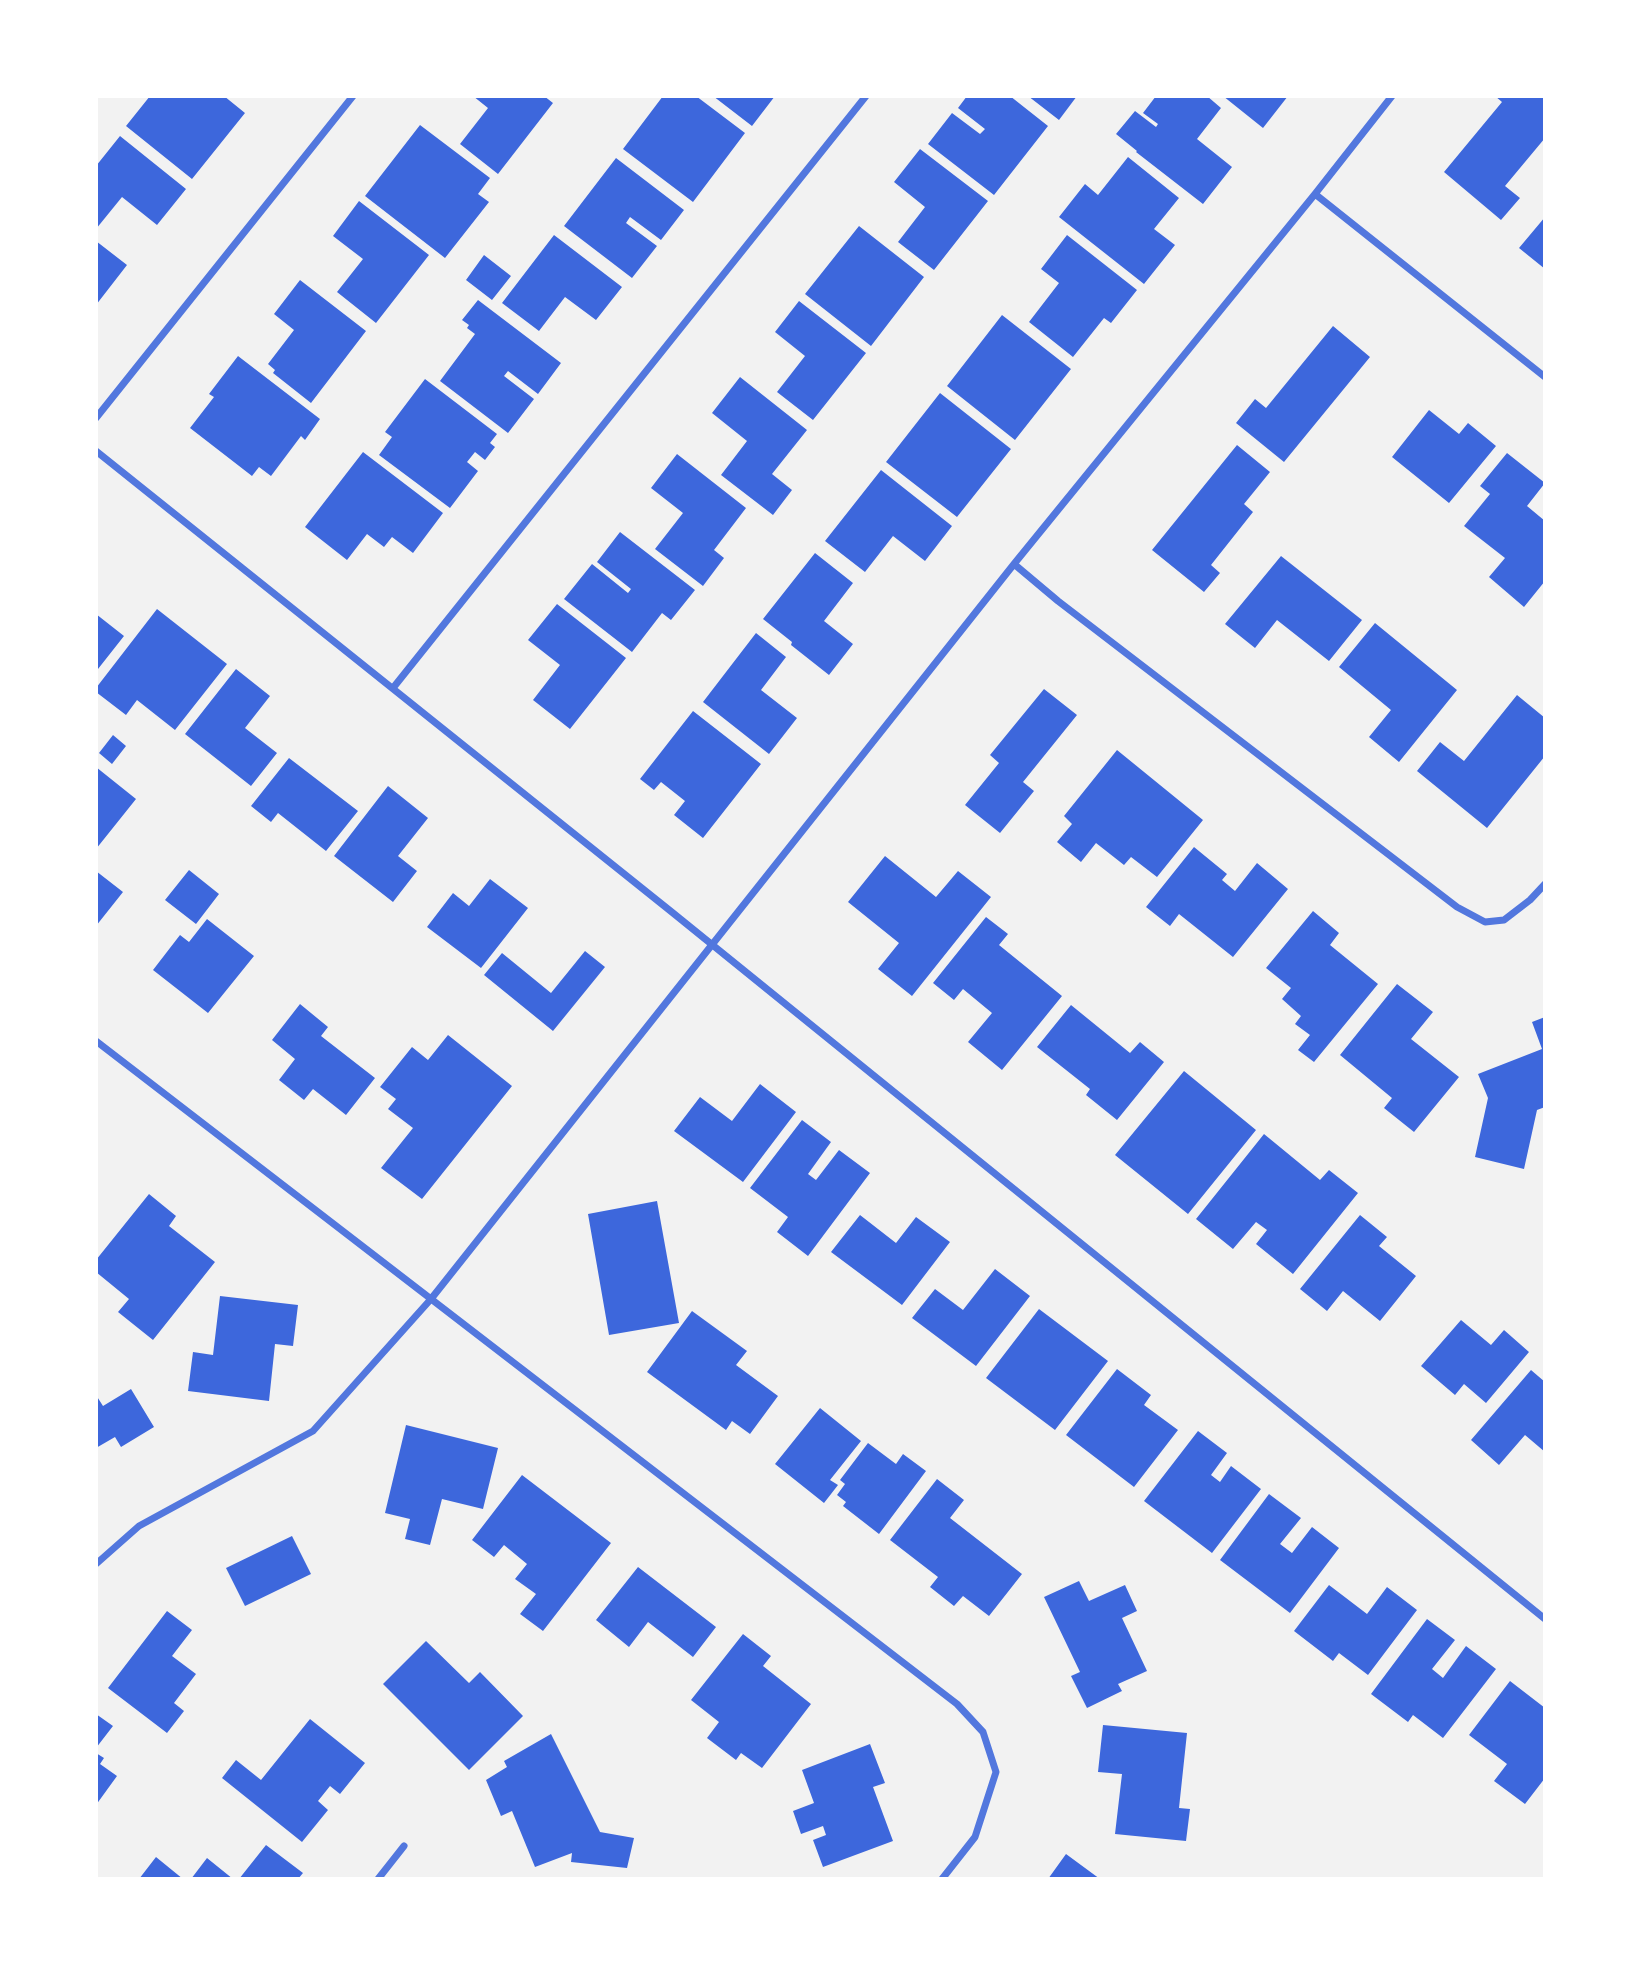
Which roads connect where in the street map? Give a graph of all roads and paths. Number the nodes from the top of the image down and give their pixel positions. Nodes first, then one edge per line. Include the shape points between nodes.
1 (353, 96) edge
2 (866, 96) edge
3 (1392, 96) edge
4 (1315, 194) junction
5 (1545, 377) edge
6 (96, 418) edge
7 (96, 451) edge
8 (1014, 564) junction
9 (393, 688) junction
10 (1545, 884) edge
11 (712, 945) junction
12 (96, 1041) edge
13 (431, 1299) junction
14 (96, 1564) edge
15 (1545, 1619) edge
16 (404, 1846) dead end
17 (378, 1879) edge
18 (942, 1879) edge

1 - 6 street
2 - 9 street
3 - 4 street
4 - 5 street
4 - 8 street
7 - 9 street
8 - 10 street via 1457,907 1485,922 1504,919
8 - 11 street
9 - 11 street
11 - 13 street
11 - 15 street
12 - 13 street
13 - 14 street via 313,1430 139,1526
13 - 18 street via 957,1704 983,1732 996,1772 975,1837
16 - 17 street

